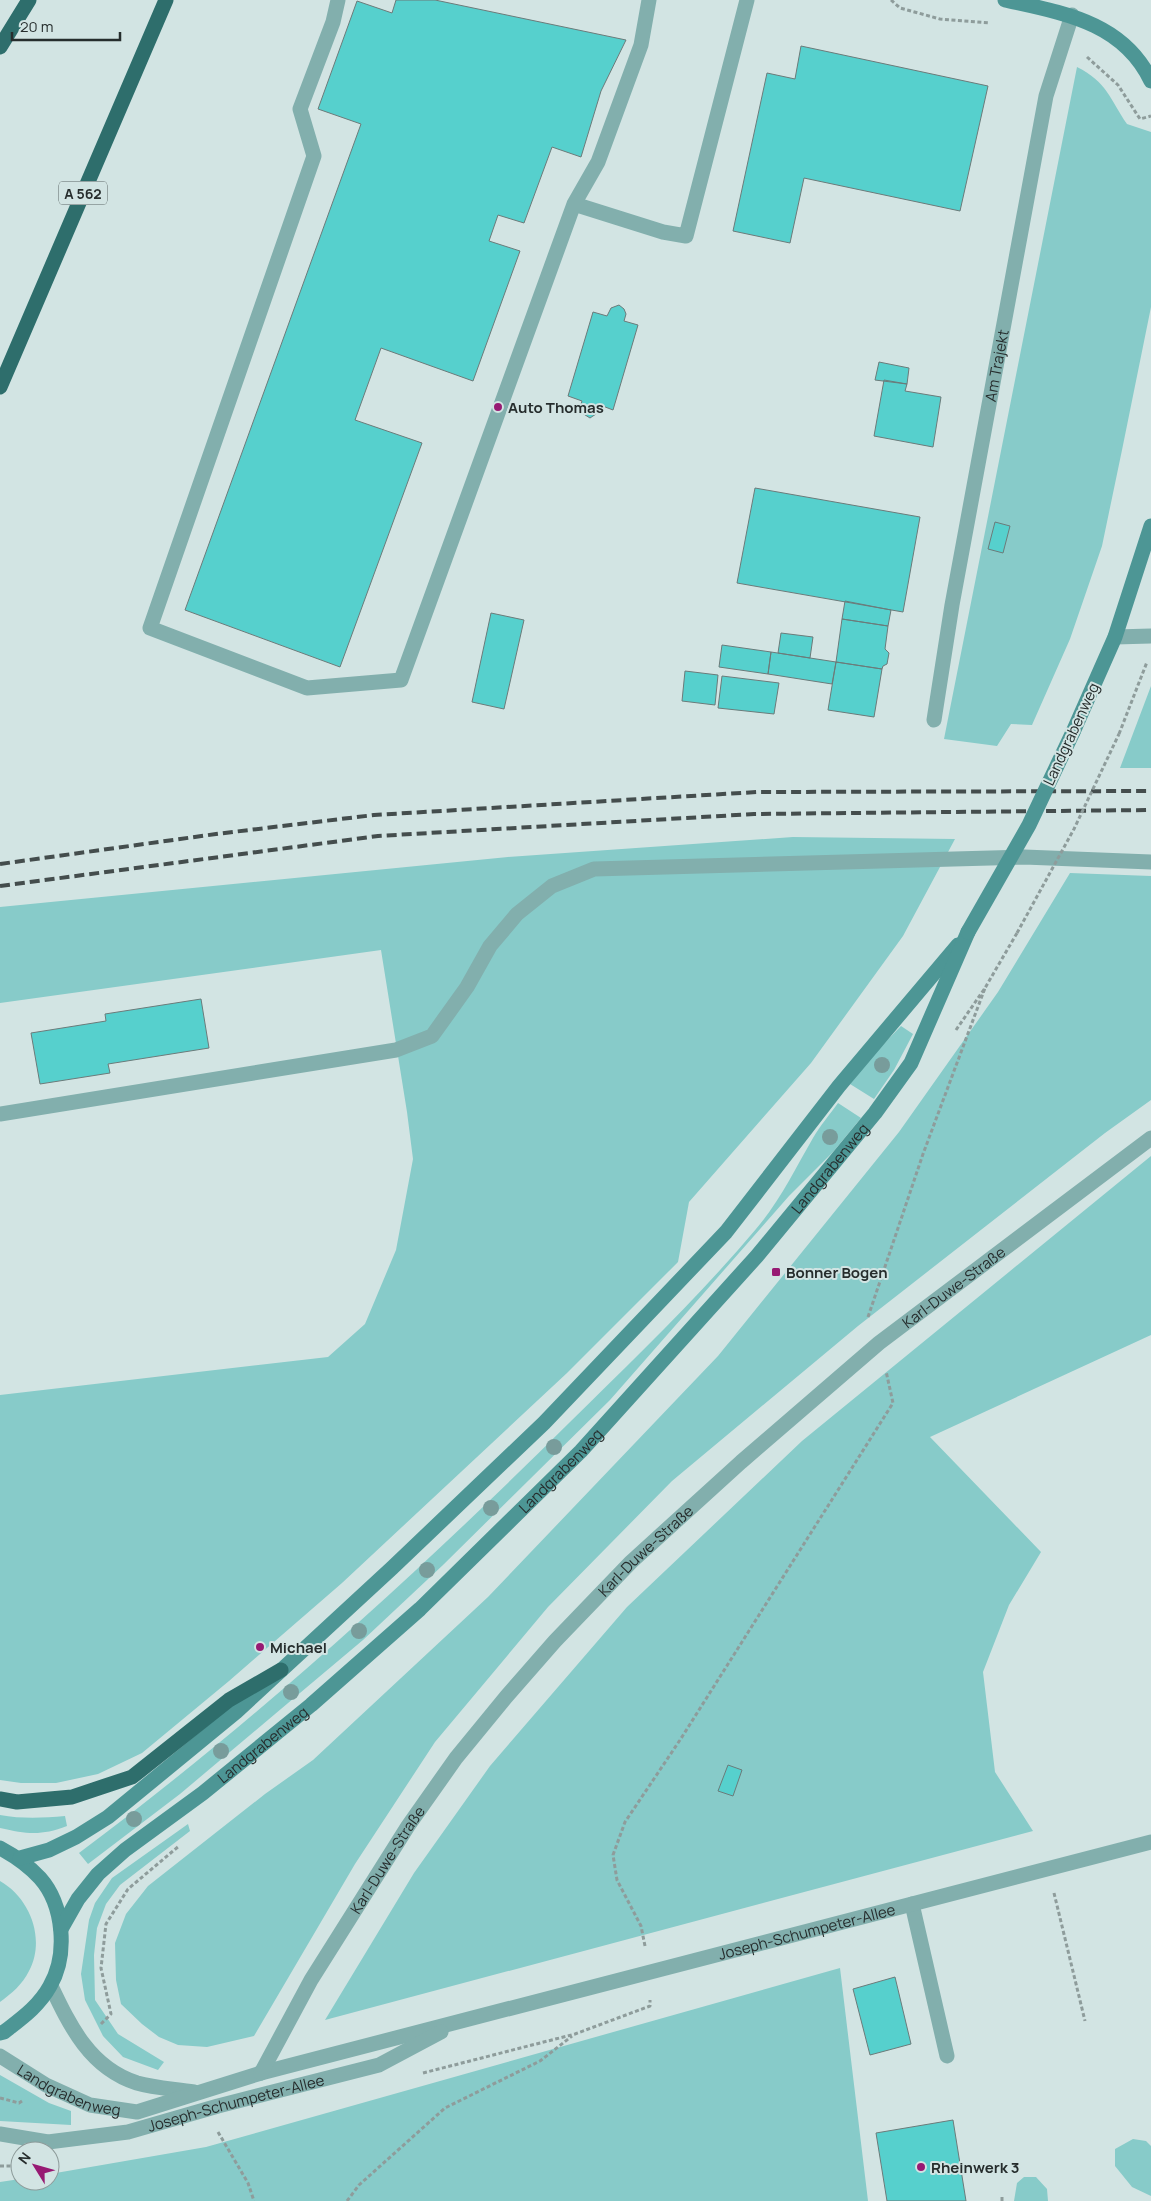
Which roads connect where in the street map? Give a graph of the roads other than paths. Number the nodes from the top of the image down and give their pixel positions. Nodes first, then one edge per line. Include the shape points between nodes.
1 (29, 0) edge
2 (166, 0) edge
3 (338, 0) edge
4 (649, 0) edge
5 (747, 0) edge
6 (1005, 0) edge
7 (1072, 15) junction
8 (0, 47) edge
9 (1151, 81) edge
10 (574, 204) junction
11 (0, 387) edge
12 (1151, 526) edge
13 (1151, 636) edge
14 (1115, 637) junction
15 (934, 720) dead end
16 (1151, 862) edge
17 (968, 932) junction
18 (0, 1114) edge
19 (1151, 1138) edge
20 (281, 1670) junction
21 (0, 1799) edge
22 (1151, 1842) edge
23 (0, 1848) edge
24 (20, 1858) junction
25 (912, 1904) junction
26 (61, 1929) junction
27 (51, 1986) junction
28 (462, 2020) junction
29 (0, 2033) edge
30 (0, 2056) edge
31 (946, 2056) dead end
32 (262, 2073) junction
33 (198, 2093) junction
34 (0, 2134) edge

1 - 8 highway
2 - 11 highway, A 562
3 - 10 street via 333,22 300,109 314,156 150,628 306,688 400,680
4 - 10 street via 640,45 598,162
5 - 10 street via 686,236
6 - 7 main road
7 - 9 main road via 1115,38 1144,66
7 - 15 street, Am Trajekt via 1046,96 952,605
12 - 14 main road, Landgrabenweg
13 - 14 street
14 - 17 main road, Landgrabenweg, bridge via 1029,825
16 - 18 street via 1024,858 594,869 552,886 518,914 490,946 467,987 432,1036 396,1050
17 - 20 main road, Landgrabenweg via 877,1039 726,1232 544,1423
17 - 26 main road, Landgrabenweg via 911,1063 875,1113 757,1256 587,1443 406,1622 203,1793 125,1850 98,1874 78,1899
19 - 32 street, Karl-Duwe-Straße via 879,1343 631,1562 556,1640 456,1758 403,1834 311,1980
20 - 21 highway via 229,1700 132,1777 72,1797 17,1802
20 - 24 main road, Landgrabenweg via 236,1712 108,1817 50,1850
22 - 25 street, Joseph-Schumpeter-Allee
23 - 24 main road, Landgrabenweg
24 - 26 main road, Landgrabenweg via 41,1879 55,1902
25 - 28 street, Joseph-Schumpeter-Allee
25 - 31 street
26 - 27 main road, Landgrabenweg via 61,1950
27 - 29 main road, Landgrabenweg via 33,2010
27 - 33 street, Joseph-Schumpeter-Allee via 81,2043 104,2066 136,2083
28 - 32 street, Joseph-Schumpeter-Allee
28 - 34 street, Joseph-Schumpeter-Allee via 379,2065 128,2132 48,2142
30 - 33 street, Landgrabenweg via 46,2085 90,2105 137,2112
32 - 33 street, Joseph-Schumpeter-Allee

